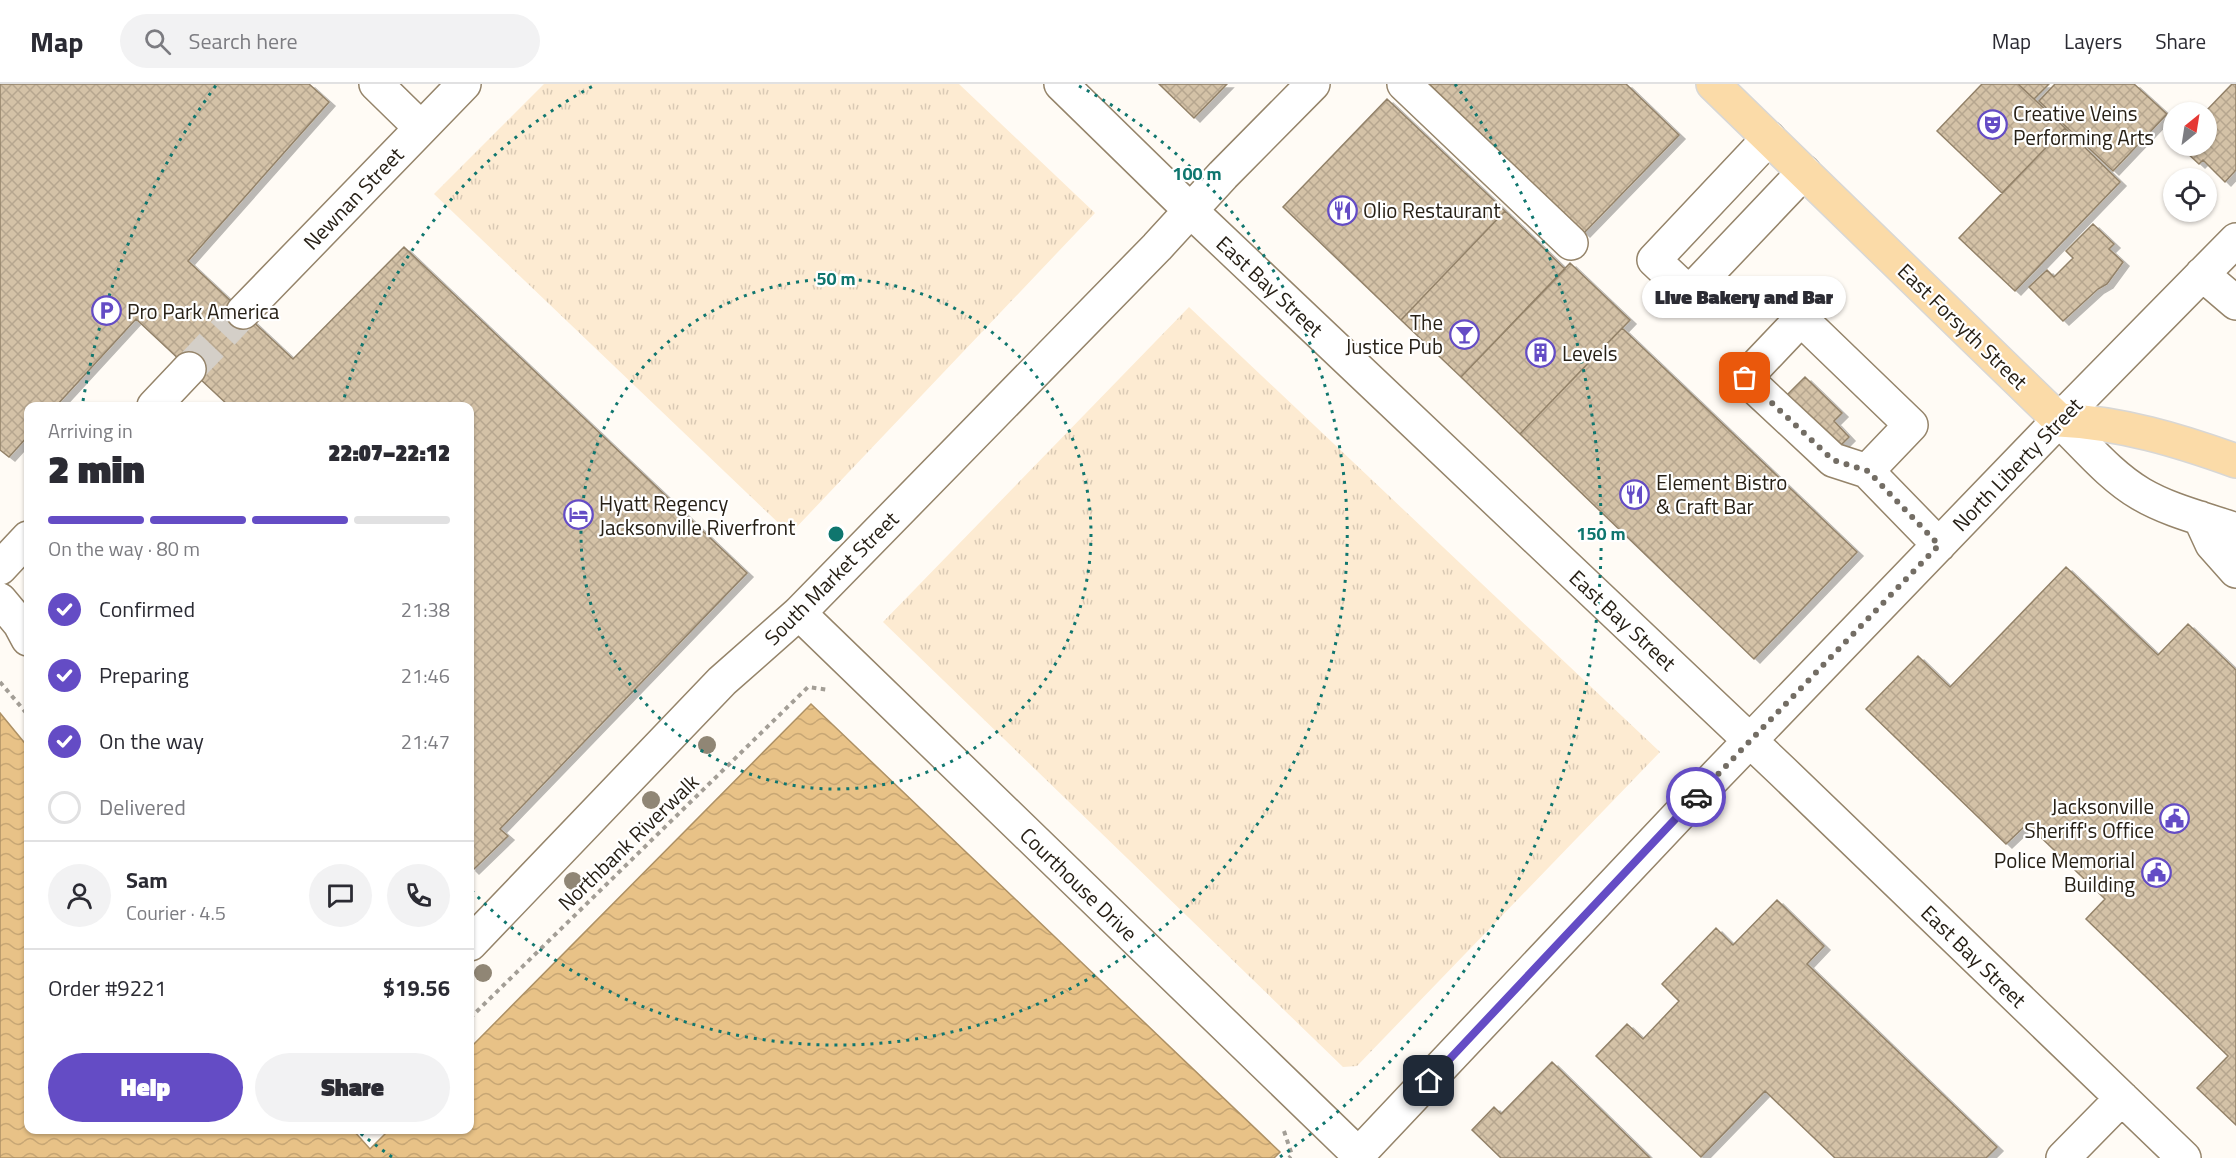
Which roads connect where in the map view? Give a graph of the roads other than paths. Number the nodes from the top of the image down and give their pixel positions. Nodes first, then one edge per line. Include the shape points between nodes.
1 (376, 84) edge
2 (464, 84) edge
3 (1061, 84) edge
4 (1313, 84) edge
5 (1404, 84) edge
6 (1713, 84) edge
7 (421, 128) junction
8 (1769, 138) junction
9 (1804, 172) junction
10 (1191, 211) junction
11 (2236, 240) edge
12 (1571, 243) dead end
13 (2202, 274) junction
14 (2236, 303) edge
15 (243, 312) tunnel mouth
16 (189, 369) tunnel mouth
17 (158, 402) edge
18 (2059, 420) junction
19 (2236, 461) edge
20 (1868, 471) junction
21 (2200, 518) junction
22 (2236, 530) edge
23 (24, 542) edge
24 (1939, 545) junction
25 (0, 568) edge
26 (2236, 571) edge
27 (0, 600) edge
28 (799, 613) junction
29 (24, 632) edge
30 (1750, 741) junction
31 (474, 940) edge
32 (2122, 1098) junction
33 (2166, 1152) edge
34 (1357, 1156) edge
35 (2063, 1158) edge

1 - 7 street
2 - 7 street, Newnan Street
3 - 10 street, East Bay Street
4 - 10 street, South Market Street
5 - 12 street
6 - 8 main road, East Forsyth Street
7 - 15 street, Newnan Street
8 - 9 main road, East Forsyth Street
8 - 9 street via 1653,260 1689,293
9 - 18 main road, East Forsyth Street
10 - 28 street, South Market Street
10 - 30 street, East Bay Street
11 - 13 street, North Liberty Street
13 - 14 street
13 - 18 street, North Liberty Street
16 - 17 street
18 - 19 main road via 2132,429
18 - 21 street, East Forsyth Street via 2139,493
18 - 24 street, North Liberty Street
20 - 20 street via 1833,460 1745,378 1801,320 1911,425
20 - 24 street
21 - 22 street, East Forsyth Street
21 - 26 street via 2212,544
23 - 25 street
24 - 30 street, North Liberty Street
27 - 29 street
28 - 31 street, South Market Street via 722,681
28 - 34 street, Courthouse Drive
30 - 32 street, East Bay Street
30 - 34 street, North Liberty Street
32 - 33 street, East Bay Street
32 - 35 street

